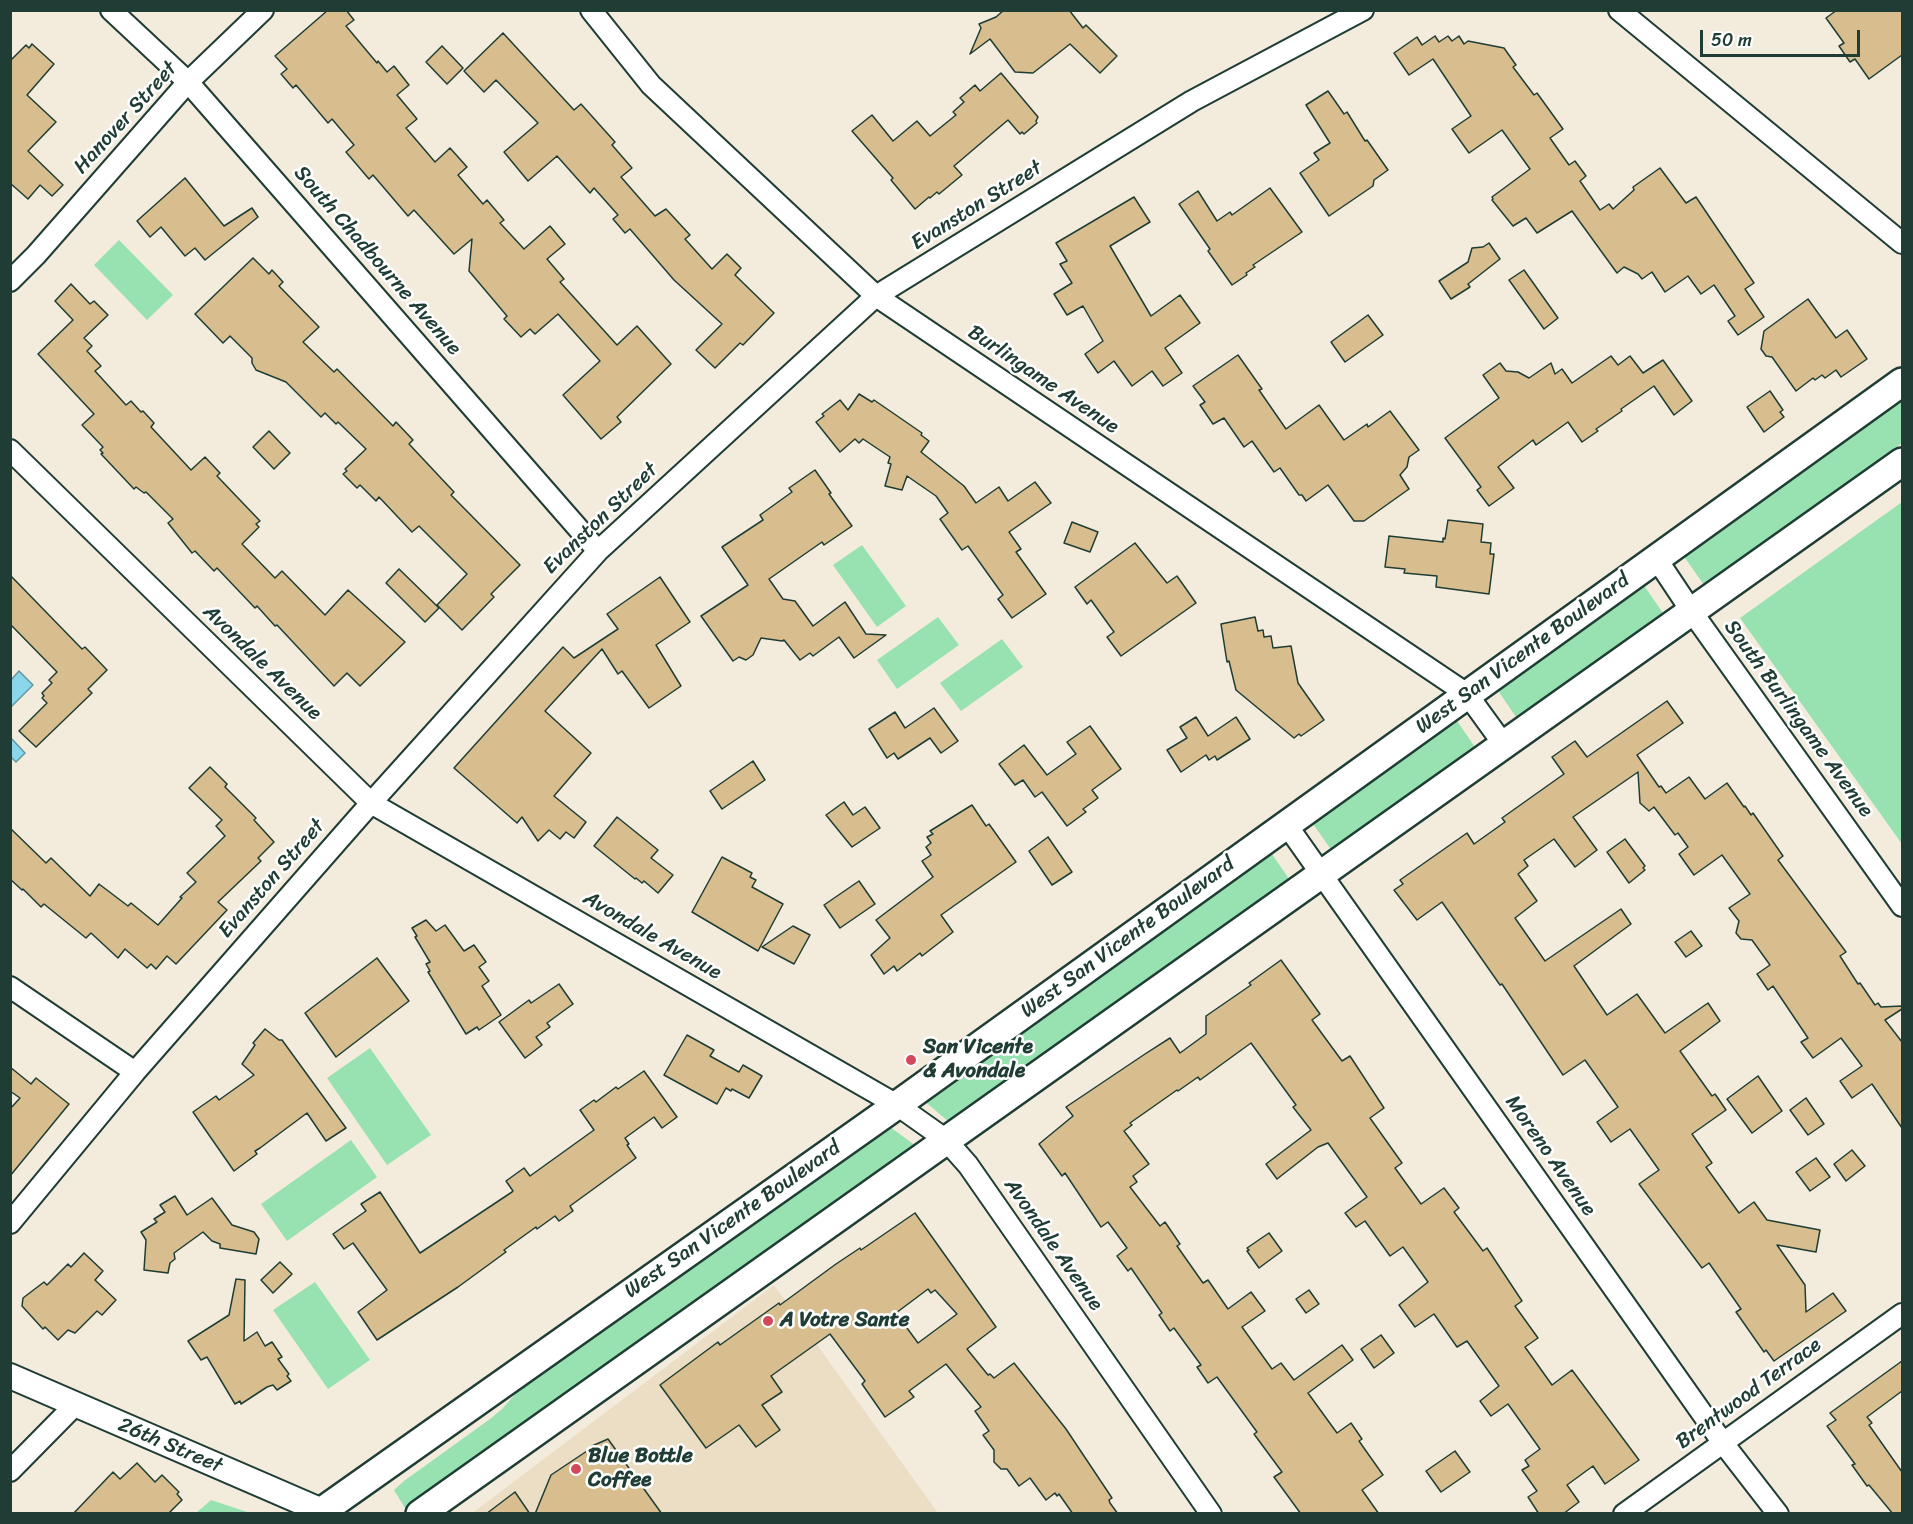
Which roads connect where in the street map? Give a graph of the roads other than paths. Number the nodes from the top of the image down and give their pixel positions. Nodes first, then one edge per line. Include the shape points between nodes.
1 (111, 10) edge
2 (263, 10) edge
3 (591, 10) edge
4 (1363, 10) edge
5 (1619, 10) edge
6 (188, 82) junction
7 (1902, 243) edge
8 (29, 262) junction
9 (10, 281) edge
10 (10, 286) edge
11 (876, 296) junction
12 (1902, 382) edge
13 (10, 450) edge
14 (1902, 462) edge
15 (598, 551) junction
16 (1656, 558) junction
17 (1692, 612) junction
18 (1467, 694) junction
19 (1504, 745) junction
20 (371, 802) junction
21 (1286, 824) junction
22 (1323, 875) junction
23 (1902, 906) edge
24 (10, 987) edge
25 (135, 1072) junction
26 (897, 1105) junction
27 (945, 1139) junction
28 (10, 1223) edge
29 (1902, 1314) edge
30 (10, 1376) edge
31 (75, 1405) junction
32 (1723, 1443) junction
33 (10, 1471) edge
34 (323, 1512) edge
35 (420, 1514) edge
36 (1211, 1514) edge
37 (1624, 1514) edge
38 (1778, 1514) edge

1 - 6 street, South Chadbourne Avenue
2 - 6 street, Hanover Street
3 - 11 street, Burlingame Avenue via 651,85
4 - 11 street, Evanston Street via 1192,100
5 - 7 street
6 - 8 street, Hanover Street
6 - 15 street, South Chadbourne Avenue
8 - 9 street, Hanover Street
8 - 10 street, Hanover Street
11 - 15 street, Evanston Street
11 - 18 street, Burlingame Avenue
12 - 16 main road, West San Vicente Boulevard
13 - 20 street, Avondale Avenue
14 - 17 main road
15 - 20 street, Evanston Street
16 - 17 street, South Burlingame Avenue
16 - 18 main road, West San Vicente Boulevard
17 - 19 main road
17 - 23 street, South Burlingame Avenue
18 - 19 street, Burlingame Avenue
18 - 21 main road, West San Vicente Boulevard
19 - 22 main road
20 - 25 street, Evanston Street
20 - 26 street, Avondale Avenue
21 - 22 street, Moreno Avenue
21 - 26 main road, West San Vicente Boulevard
22 - 27 main road
22 - 32 street, Moreno Avenue
24 - 25 street
25 - 28 street, Evanston Street
26 - 27 street, Avondale Avenue
26 - 34 main road, West San Vicente Boulevard
27 - 35 main road
27 - 36 street, Avondale Avenue via 968,1165
29 - 32 street, Brentwood Terrace
30 - 31 street, 26th Street
31 - 33 street
31 - 34 street, 26th Street
32 - 37 street, Brentwood Terrace
32 - 38 street, Moreno Avenue

